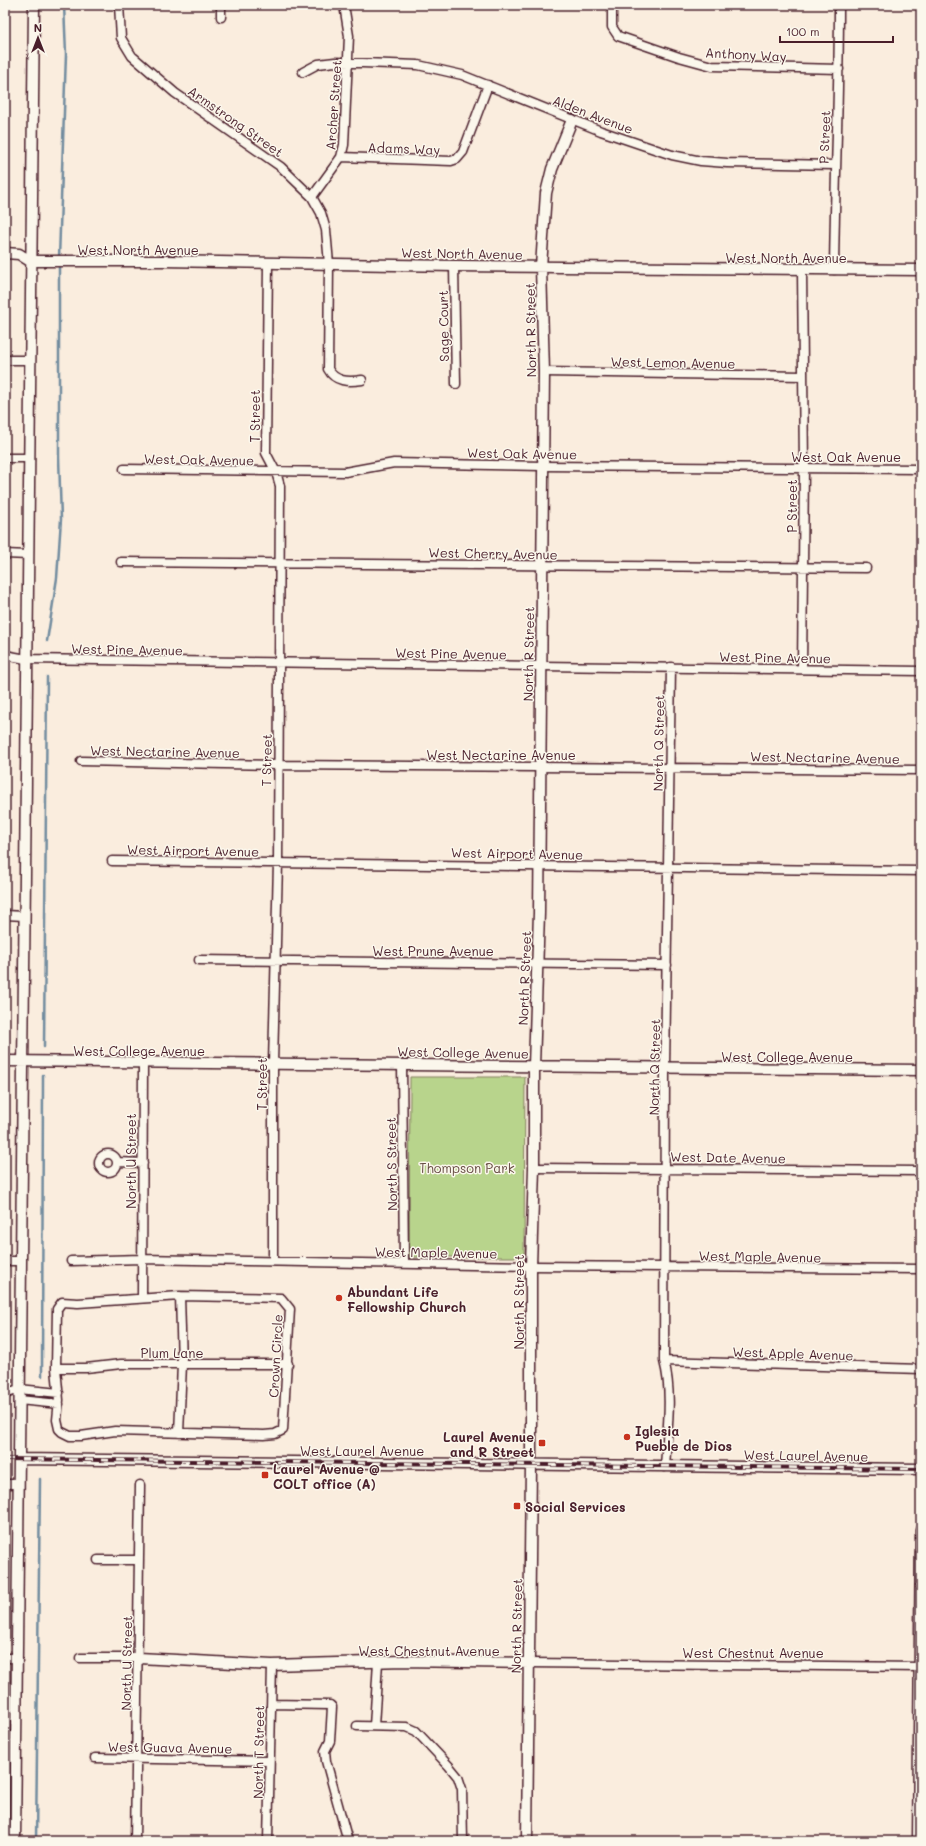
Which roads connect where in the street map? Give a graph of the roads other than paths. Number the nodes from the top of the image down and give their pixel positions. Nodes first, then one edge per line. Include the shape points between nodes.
1 (34, 5) edge
2 (119, 5) edge
3 (221, 5) edge
4 (344, 5) edge
5 (612, 5) edge
6 (839, 5) edge
7 (221, 17) dead end
8 (348, 63) junction
9 (839, 69) junction
10 (303, 72) dead end
11 (488, 85) junction
12 (572, 120) junction
13 (341, 158) junction
14 (835, 165) junction
15 (312, 197) junction
16 (5, 253) edge
17 (30, 262) junction
18 (268, 263) junction
19 (330, 264) junction
20 (454, 266) junction
21 (541, 267) junction
22 (802, 270) junction
23 (834, 270) junction
24 (921, 270) edge
25 (5, 360) edge
26 (29, 360) junction
27 (544, 372) junction
28 (803, 376) junction
29 (362, 380) dead end
30 (456, 384) dead end
31 (5, 458) edge
32 (28, 458) junction
33 (542, 466) junction
34 (804, 468) junction
35 (124, 469) dead end
36 (921, 469) edge
37 (276, 472) junction
38 (5, 554) edge
39 (28, 555) junction
40 (121, 562) dead end
41 (280, 563) junction
42 (542, 566) junction
43 (803, 568) junction
44 (866, 568) dead end
45 (5, 655) edge
46 (26, 659) junction
47 (279, 664) junction
48 (541, 666) junction
49 (671, 667) junction
50 (802, 669) junction
51 (921, 672) edge
52 (81, 761) dead end
53 (278, 765) junction
54 (540, 766) junction
55 (669, 768) junction
56 (921, 770) edge
57 (112, 861) dead end
58 (278, 862) junction
59 (539, 865) junction
60 (668, 868) junction
61 (921, 871) edge
62 (5, 915) edge
63 (24, 916) junction
64 (199, 960) dead end
65 (275, 960) junction
66 (539, 962) junction
67 (667, 965) junction
68 (5, 1062) edge
69 (22, 1062) junction
70 (143, 1063) junction
71 (273, 1064) junction
72 (402, 1064) junction
73 (534, 1066) junction
74 (665, 1068) junction
75 (921, 1070) edge
76 (118, 1162) dead end
77 (143, 1163) junction
78 (534, 1168) junction
79 (665, 1168) junction
80 (921, 1171) edge
81 (141, 1259) junction
82 (5, 1261) edge
83 (21, 1261) junction
84 (71, 1261) dead end
85 (273, 1261) junction
86 (404, 1263) junction
87 (531, 1266) junction
88 (664, 1267) junction
89 (921, 1269) edge
90 (180, 1296) junction
91 (142, 1298) junction
92 (664, 1361) junction
93 (182, 1364) junction
94 (288, 1364) junction
95 (56, 1368) junction
96 (921, 1369) edge
97 (19, 1389) junction
98 (59, 1393) junction
99 (5, 1394) edge
100 (19, 1400) junction
101 (59, 1404) junction
102 (179, 1433) junction
103 (19, 1459) junction
104 (531, 1465) junction
105 (665, 1467) junction
106 (921, 1469) edge
107 (5, 1484) edge
108 (18, 1484) junction
109 (140, 1485) dead end
110 (921, 1530) edge
111 (98, 1560) dead end
112 (139, 1560) junction
113 (5, 1658) edge
114 (17, 1658) junction
115 (80, 1658) dead end
116 (139, 1658) junction
117 (378, 1662) junction
118 (529, 1663) junction
119 (272, 1664) junction
120 (920, 1666) edge
121 (271, 1704) junction
122 (358, 1726) dead end
123 (374, 1726) junction
124 (95, 1758) dead end
125 (135, 1758) junction
126 (269, 1761) junction
127 (15, 1841) edge
128 (135, 1841) edge
129 (268, 1841) edge
130 (348, 1841) edge
131 (462, 1841) edge
132 (527, 1841) edge
133 (918, 1841) edge

1 - 17 street
2 - 15 street, Armstrong Street via 121,38 132,56 175,93 280,167
3 - 7 street
4 - 8 street, Archer Street via 348,24
5 - 9 street, Anthony Way via 612,27 618,36 699,64 726,68
6 - 9 street, P Street
8 - 10 street, Alden Avenue via 318,64
8 - 11 street, Alden Avenue via 418,65 456,73
8 - 13 street, Archer Street
9 - 14 street, P Street
11 - 12 street, Alden Avenue
11 - 13 street, Adams Way via 463,152 457,159 451,161
12 - 14 street, Alden Avenue via 654,150 701,161 727,164
12 - 21 street, North R Street via 552,169 546,193
13 - 15 street, Archer Street
14 - 23 street, P Street
15 - 19 street, Armstrong Street via 321,212
16 - 17 street, West North Avenue via 19,254
17 - 18 street, West North Avenue
17 - 26 street
18 - 19 street, West North Avenue
18 - 37 street, T Street via 266,453
19 - 20 street, West North Avenue
19 - 29 street, Armstrong Street via 328,369 337,379
20 - 21 street, West North Avenue
20 - 30 street, Sage Court
21 - 22 street, West North Avenue
21 - 27 street, North R Street
22 - 23 street, West North Avenue
22 - 28 street, P Street
23 - 24 street, West North Avenue
25 - 26 street
26 - 32 street
27 - 28 street, West Lemon Avenue
27 - 33 street, North R Street
28 - 34 street, P Street
31 - 32 street
32 - 39 street
33 - 34 street, West Oak Avenue
33 - 37 street, West Oak Avenue via 394,463 345,472
33 - 42 street, North R Street
34 - 36 street, West Oak Avenue
34 - 43 street, P Street
35 - 37 street, West Oak Avenue
37 - 41 street, T Street via 280,486
38 - 39 street
39 - 46 street
40 - 41 street, West Cherry Avenue
41 - 42 street, West Cherry Avenue
41 - 47 street, T Street
42 - 43 street, West Cherry Avenue
42 - 48 street, North R Street
43 - 44 street, West Cherry Avenue
43 - 50 street, P Street
45 - 46 street, West Pine Avenue
46 - 47 street, West Pine Avenue
46 - 63 street
47 - 48 street, West Pine Avenue
47 - 53 street, T Street
48 - 49 street, West Pine Avenue
48 - 54 street, North R Street
49 - 50 street, West Pine Avenue
49 - 55 street, North Q Street
50 - 51 street, West Pine Avenue
52 - 53 street, West Nectarine Avenue
53 - 54 street, West Nectarine Avenue
53 - 58 street, T Street
54 - 55 street, West Nectarine Avenue
54 - 59 street, North R Street
55 - 56 street, West Nectarine Avenue
55 - 60 street, North Q Street
57 - 58 street, West Airport Avenue
58 - 59 street, West Airport Avenue
58 - 65 street, T Street
59 - 60 street, West Airport Avenue
59 - 66 street, North R Street
60 - 61 street, West Airport Avenue
60 - 67 street, North Q Street
62 - 63 street
63 - 69 street
64 - 65 street, West Prune Avenue
65 - 66 street, West Prune Avenue
65 - 71 street, T Street
66 - 67 street, West Prune Avenue
66 - 73 street, North R Street
67 - 74 street, North Q Street
68 - 69 street, West College Avenue
69 - 70 street, West College Avenue
69 - 83 street
70 - 71 street, West College Avenue
70 - 77 street, North U Street
71 - 72 street, West College Avenue
71 - 85 street, T Street
72 - 73 street, West College Avenue
72 - 86 street, North S Street
73 - 74 street, West College Avenue
73 - 78 street, North R Street
74 - 75 street, West College Avenue
74 - 79 street, North Q Street
76 - 77 street
77 - 81 street, North U Street
78 - 79 street, West Date Avenue
78 - 87 street, North R Street
79 - 80 street, West Date Avenue
79 - 88 street, North Q Street
81 - 84 street, West Maple Avenue
81 - 85 street, West Maple Avenue
81 - 91 street, North U Street
82 - 83 street
83 - 97 street
85 - 86 street, West Maple Avenue
86 - 87 street, West Maple Avenue
87 - 88 street, West Maple Avenue
87 - 104 street, North R Street
88 - 89 street, West Maple Avenue
88 - 92 street, North Q Street
90 - 91 street, Crown Circle
90 - 93 street
90 - 94 street, Crown Circle via 281,1298 290,1308
91 - 95 street, Crown Circle via 62,1302 57,1309
92 - 96 street, West Apple Avenue
92 - 105 street, North Q Street via 668,1374
93 - 94 street, Plum Lane
93 - 95 street, Plum Lane
93 - 102 street
94 - 102 street, Crown Circle via 283,1430 264,1435
95 - 98 street, Crown Circle
97 - 98 street
97 - 99 street
97 - 100 street
98 - 101 street, Crown Circle
100 - 101 street
100 - 103 street
101 - 102 street, Crown Circle via 59,1429 70,1436 115,1431
103 - 104 street, West Laurel Avenue
103 - 108 street
104 - 105 street, West Laurel Avenue
104 - 118 street, North R Street
105 - 106 street, West Laurel Avenue
107 - 108 street
108 - 114 street
109 - 112 street, North U Street
110 - 120 street
111 - 112 street
112 - 116 street, North U Street
113 - 114 street
114 - 127 street
115 - 116 street, West Chestnut Avenue
116 - 119 street, West Chestnut Avenue
116 - 125 street, North U Street
117 - 118 street, West Chestnut Avenue
117 - 119 street, West Chestnut Avenue
117 - 123 street
118 - 120 street, West Chestnut Avenue
118 - 132 street, North R Street
119 - 121 street, North T Street
120 - 133 street
121 - 126 street, North T Street
121 - 130 street via 332,1707 330,1741 325,1751 326,1761
122 - 123 street
123 - 131 street via 407,1727 416,1731 458,1777 463,1799
124 - 125 street, West Guava Avenue
125 - 126 street, West Guava Avenue
125 - 128 street, North U Street
126 - 129 street, North T Street

